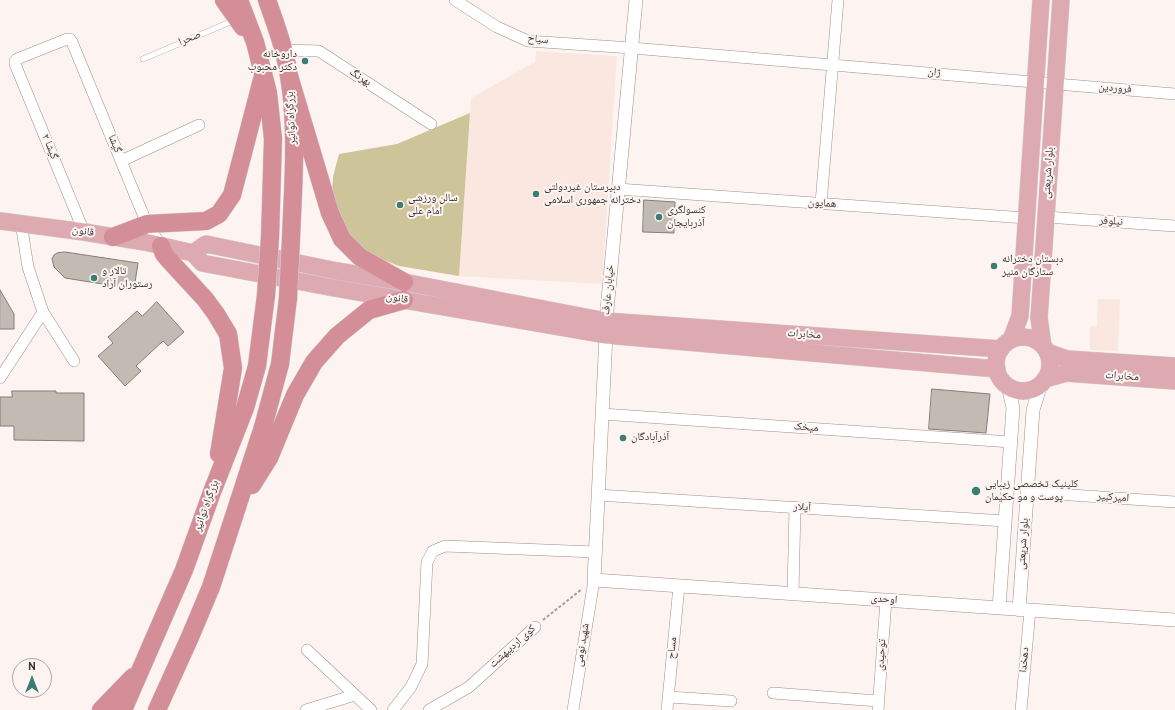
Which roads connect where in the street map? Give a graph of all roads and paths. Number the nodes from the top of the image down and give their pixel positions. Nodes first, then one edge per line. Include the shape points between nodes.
1 (224, 0) edge
2 (240, 0) edge
3 (267, 0) edge
4 (280, 0) edge
5 (455, 0) edge
6 (636, 0) edge
7 (838, 0) edge
8 (1041, 0) edge
9 (1061, 0) edge
10 (237, 19) junction
11 (255, 42) junction
12 (632, 48) junction
13 (284, 50) junction
14 (143, 59) dead end
15 (15, 61) joint
16 (832, 65) junction
17 (263, 76) junction
18 (289, 76) junction
19 (1036, 82) junction
20 (1056, 84) junction
21 (1175, 94) edge
22 (430, 124) dead end
23 (199, 125) dead end
24 (121, 161) junction
25 (618, 189) junction
26 (821, 203) junction
27 (1046, 217) junction
28 (1026, 218) junction
29 (0, 221) edge
30 (21, 223) junction
31 (147, 224) junction
32 (1175, 226) edge
33 (84, 232) junction
34 (113, 237) junction
35 (161, 246) junction
36 (404, 291) junction
37 (43, 312) junction
38 (606, 328) junction
39 (1006, 344) junction
40 (1045, 349) junction
41 (74, 361) dead end
42 (1175, 366) edge
43 (997, 369) junction
44 (0, 378) edge
45 (1043, 381) junction
46 (1175, 381) edge
47 (1008, 386) junction
48 (602, 414) junction
49 (1011, 442) junction
50 (212, 492) junction
51 (1027, 492) junction
52 (598, 495) junction
53 (1175, 502) edge
54 (796, 507) junction
55 (237, 508) junction
56 (1005, 521) junction
57 (595, 552) junction
58 (594, 580) junction
59 (679, 586) junction
60 (793, 594) junction
61 (886, 600) junction
62 (1000, 608) junction
63 (1025, 610) junction
64 (1175, 620) edge
65 (535, 627) joint
66 (307, 650) dead end
67 (142, 667) junction
68 (773, 693) dead end
69 (355, 695) junction
70 (668, 697) junction
71 (731, 701) dead end
72 (878, 705) edge
73 (101, 710) edge
74 (122, 710) edge
75 (157, 710) edge
76 (306, 710) edge
77 (371, 710) edge
78 (393, 710) edge
79 (429, 710) edge
80 (573, 710) edge
81 (667, 710) edge
82 (1021, 710) edge

1 - 10 highway
2 - 11 highway, بزرگراه توانیر
3 - 13 highway, بزرگراه توانیر
4 - 13 highway via 284,14
5 - 12 street, سیاح via 497,27 528,41
6 - 12 street, خیابان عارف
7 - 16 street
8 - 19 main road, بلوار شریعتى
9 - 20 main road, بلوار شریعتى
10 - 11 highway
10 - 14 lane, صحرا
11 - 17 highway, بزرگراه توانیر
12 - 16 street, ژان
12 - 25 street, خیابان عارف
13 - 18 highway, بزرگراه توانیر
13 - 22 street, بهرنگ via 319,51
15 - 24 street, گیشا via 70,39
15 - 33 street, گیشا ۲
16 - 19 street, ژان
16 - 26 street
17 - 31 highway via 232,195 219,214 206,221
17 - 50 highway, بزرگراه توانیر, bridge via 268,93 273,140 266,295 257,366 245,408
18 - 36 highway via 330,213 342,240
18 - 55 highway, بزرگراه توانیر, bridge via 294,127 288,298 280,364
19 - 20 street, ژان
19 - 28 main road, بلوار شریعتى
20 - 21 street, فروردین
20 - 27 main road, بلوار شریعتى
23 - 24 street
24 - 31 street, گیشا
25 - 26 street, همایون
25 - 38 street, خیابان عارف
26 - 28 street, همایون
27 - 32 street, نیلوفر
27 - 40 main road, بلوار شریعتى via 1039,318
28 - 39 main road, بلوار شریعتى via 1020,316
29 - 30 main road, قانون
30 - 33 main road, قانون
30 - 37 street via 28,267
31 - 34 highway
31 - 35 street, گیشا
33 - 34 main road, قانون
34 - 35 main road, قانون
35 - 36 main road, قانون via 192,253 206,244 337,271
35 - 50 highway via 164,254 205,299 228,334 233,368
36 - 38 main road, قانون
36 - 55 highway via 369,310 337,336 314,362 295,395 269,458
37 - 41 street
37 - 44 street
38 - 39 main road, مخابرات
38 - 43 main road, مخابرات
38 - 48 street, خیابان عارف
39 - 40 main road via 1025,337 1038,342
39 - 43 main road via 998,355
40 - 42 main road, مخابرات via 1067,359
40 - 45 main road via 1050,366
43 - 47 main road via 999,376
45 - 46 main road, مخابرات via 1066,373
45 - 47 main road via 1028,390
45 - 51 street, بلوار شریعتى via 1033,410
47 - 49 street, بلوار شریعتى via 1013,408
48 - 49 street, میخک
48 - 52 street, خیابان عارف
49 - 56 street, بلوار شریعتى
50 - 67 highway, بزرگراه توانیر via 184,570
51 - 53 street, امیرکبیر
51 - 63 street, بلوار شریعتى
52 - 54 street, آیلار
52 - 57 street, خیابان عارف
54 - 56 street, آیلار
54 - 60 street
55 - 75 highway via 211,587
56 - 62 street, بلوار شریعتى
57 - 58 street, خیابان عارف
57 - 78 street via 445,546 433,551 427,562 422,664 411,687
58 - 59 street, اوحدی
58 - 65 path, کوی اردیبهشت
58 - 80 street, شهید نومی
59 - 60 street, اوحدی
59 - 70 street, مساح
60 - 61 street, اوحدی
61 - 62 street, اوحدی
61 - 72 street, توحیدی
62 - 63 street, اوحدی
63 - 64 street, اوحدی
63 - 82 street, دهخدا
65 - 79 street, کوی اردیبهشت via 468,686
66 - 69 street
67 - 73 highway
67 - 74 highway, بزرگراه توانیر
68 - 72 street
69 - 76 street
69 - 77 street
70 - 71 street
70 - 81 street, مساح

